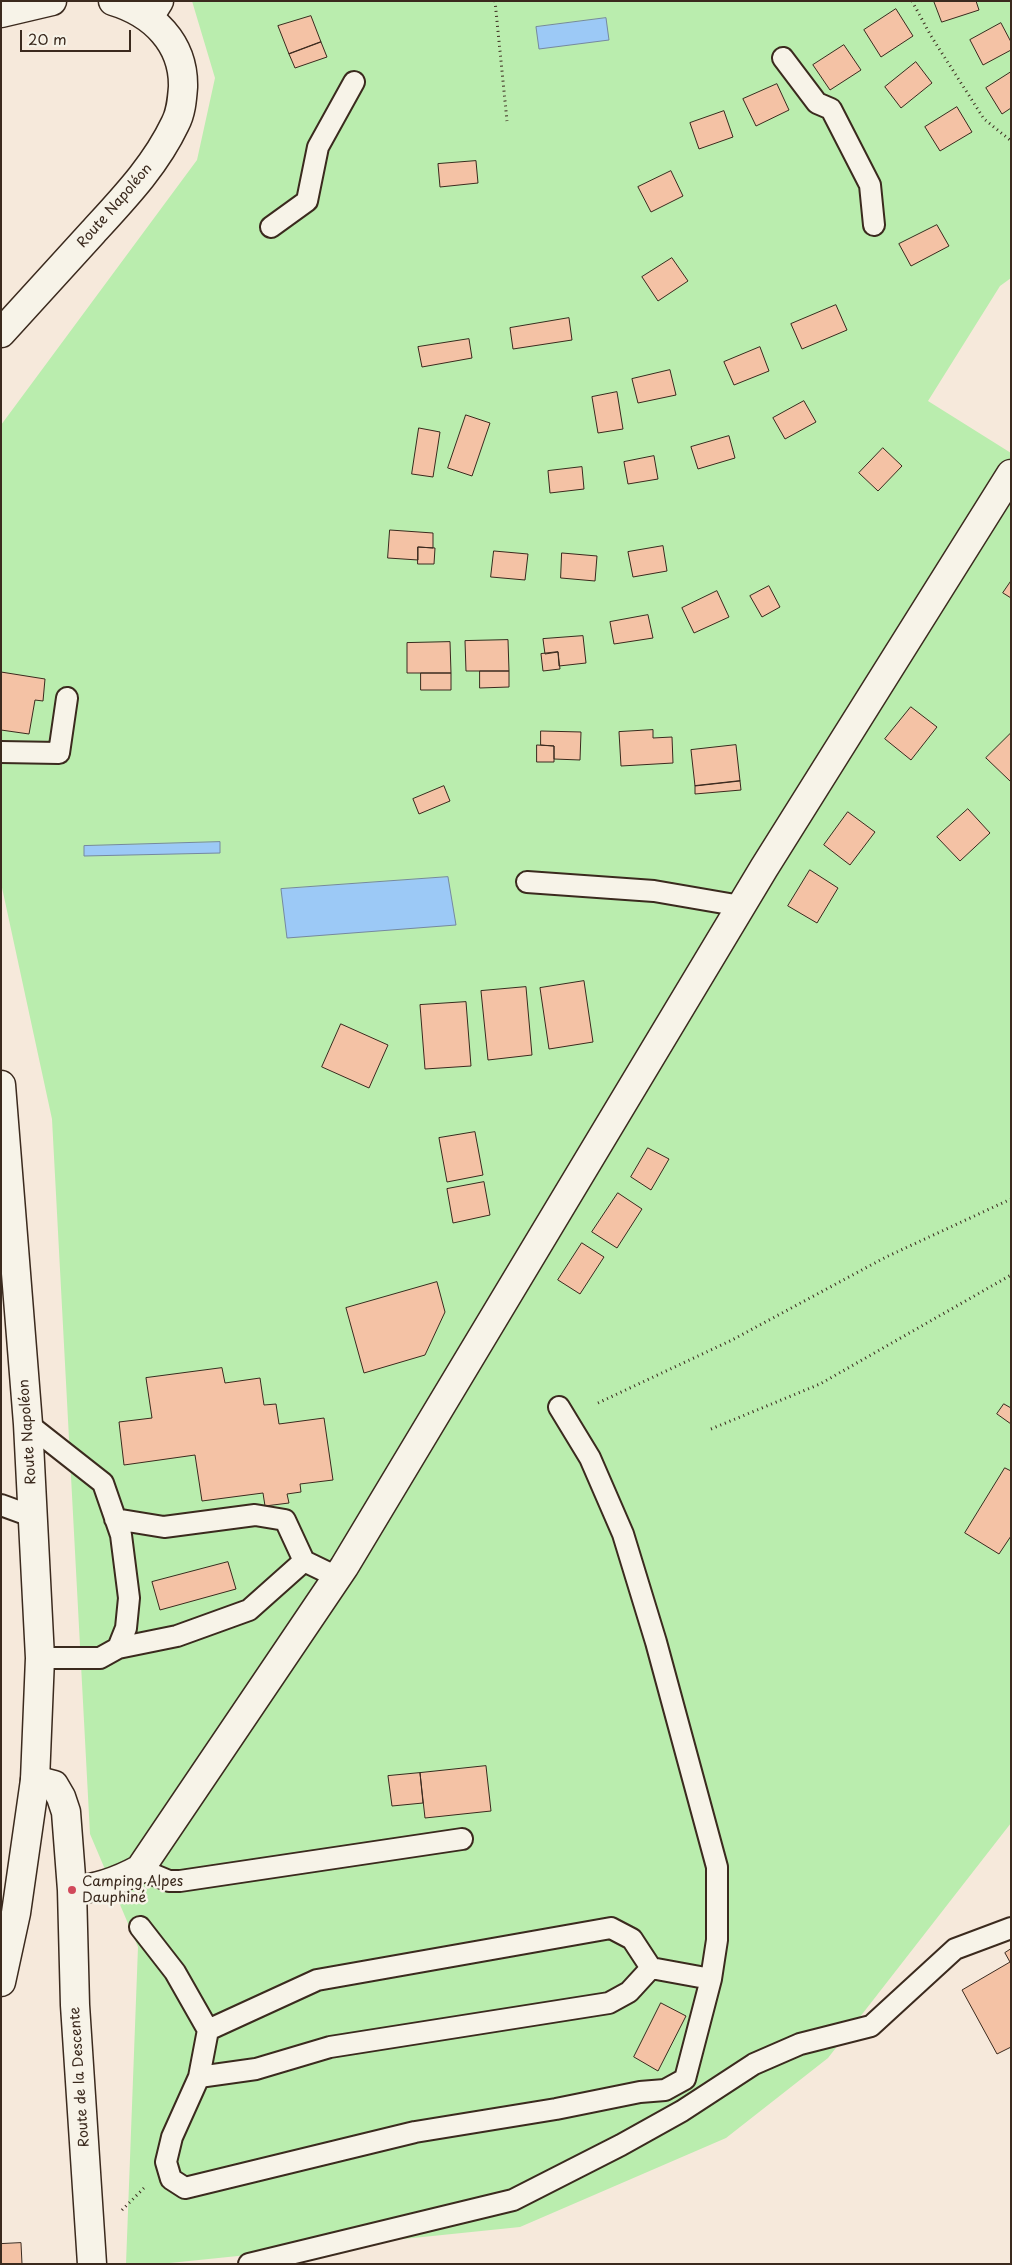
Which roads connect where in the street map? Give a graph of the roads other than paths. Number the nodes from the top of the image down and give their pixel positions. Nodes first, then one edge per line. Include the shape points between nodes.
1 (52, 1) edge
2 (113, 1) edge
3 (154, 9) edge
4 (1, 13) edge
5 (783, 58) dead end
6 (354, 82) dead end
7 (874, 225) dead end
8 (271, 227) dead end
9 (1, 333) edge
10 (1011, 474) edge
11 (67, 698) dead end
12 (1, 752) edge
13 (527, 882) dead end
14 (741, 906) junction
15 (1, 1086) edge
16 (559, 1407) dead end
17 (28, 1424) junction
18 (1, 1505) edge
19 (34, 1517) junction
20 (116, 1519) junction
21 (304, 1560) junction
22 (337, 1577) junction
23 (118, 1648) junction
24 (40, 1658) junction
25 (35, 1780) junction
26 (462, 1839) dead end
27 (140, 1869) junction
28 (72, 1890) junction
29 (140, 1927) dead end
30 (1011, 1928) edge
31 (651, 1968) junction
32 (711, 1980) junction
33 (1, 1982) edge
34 (208, 2030) junction
35 (199, 2077) junction
36 (92, 2264) edge
37 (249, 2264) edge

1 - 4 street
2 - 3 street, Route Napoléon
3 - 9 street, Route Napoléon via 174,44 183,74 182,100 176,122 159,154 137,184
5 - 7 lane via 817,103 832,109 870,185
6 - 8 lane via 318,146 307,201
10 - 14 street
11 - 12 lane via 59,753
13 - 14 lane via 654,891
14 - 22 street
15 - 17 street, Route Napoléon
16 - 32 lane via 590,1458 623,1534 656,1642 716,1867 717,1940
17 - 19 street, Route Napoléon
17 - 20 lane via 103,1484
18 - 19 lane
19 - 24 street, Route Napoléon
20 - 21 lane via 164,1527 255,1515 285,1520
20 - 23 lane via 129,1598 126,1628
21 - 22 lane
21 - 23 lane via 249,1610 177,1636
22 - 27 street
23 - 24 lane via 100,1658
24 - 25 street, Route Napoléon
25 - 28 street, Route de la Descente via 54,1785 61,1797 66,1812
25 - 33 street, Route Napoléon via 16,1913
26 - 27 lane via 180,1881 169,1881
27 - 28 street via 115,1882 87,1890
28 - 36 street, Route de la Descente via 75,2005
29 - 34 lane via 175,1972
30 - 37 lane via 955,1949 871,2026 800,2044 754,2064 682,2111 513,2200
31 - 32 lane
31 - 34 lane via 632,1939 611,1928 317,1980
31 - 35 lane via 629,1992 609,2003 330,2047 256,2069
32 - 35 lane via 685,2079 665,2090 415,2132 185,2188 170,2179 166,2162 172,2137
34 - 35 lane

